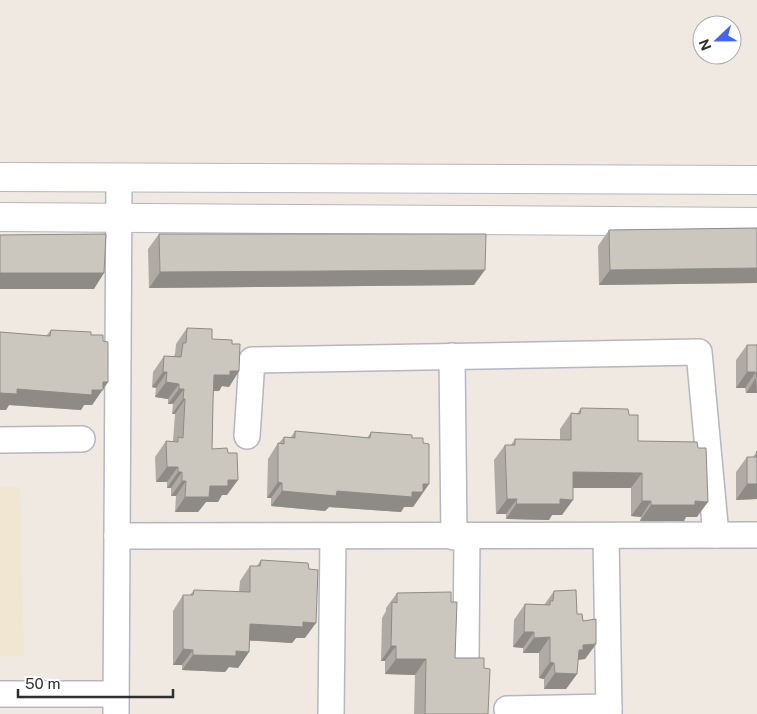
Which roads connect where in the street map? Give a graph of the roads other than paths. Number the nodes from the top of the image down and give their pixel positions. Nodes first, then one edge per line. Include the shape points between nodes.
1 (0, 177) edge
2 (119, 178) junction
3 (757, 180) edge
4 (0, 217) edge
5 (118, 218) junction
6 (757, 222) edge
7 (452, 356) junction
8 (247, 436) dead end
9 (82, 439) dead end
10 (0, 440) edge
11 (757, 535) edge
12 (117, 536) junction
13 (460, 536) junction
14 (606, 536) junction
15 (716, 536) junction
16 (333, 537) junction
17 (466, 656) edge
18 (0, 694) edge
19 (116, 704) edge
20 (506, 709) dead end
21 (609, 711) edge
22 (331, 714) edge

1 - 2 street
2 - 3 street
2 - 5 street
4 - 5 street
5 - 6 street
5 - 12 street
7 - 8 street via 252,360
7 - 13 street
7 - 15 street via 699,352
9 - 10 street
11 - 15 street
12 - 16 street
12 - 19 street
13 - 14 street
13 - 16 street
13 - 17 street
14 - 15 street
14 - 21 street
16 - 22 street
18 - 19 street
20 - 21 street

